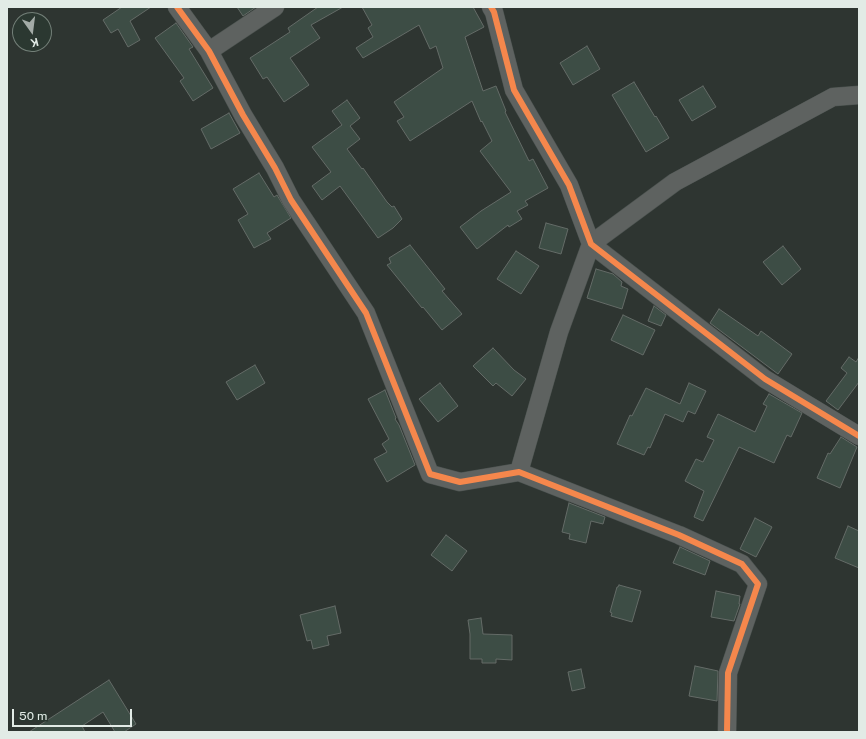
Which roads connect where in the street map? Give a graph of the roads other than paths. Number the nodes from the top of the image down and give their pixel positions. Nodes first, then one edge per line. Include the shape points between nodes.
1 (177, 7) edge
2 (275, 7) edge
3 (491, 7) edge
4 (209, 51) junction
5 (859, 95) edge
6 (591, 244) junction
7 (859, 436) edge
8 (519, 472) junction
9 (727, 732) edge

1 - 4 street
2 - 4 street
3 - 6 street via 514,90 569,185
4 - 8 street via 291,200 366,313 430,474 460,482
5 - 6 street via 833,97 675,182
6 - 7 street via 765,379
6 - 8 street via 559,332
8 - 9 street via 679,535 742,564 758,584 728,673

